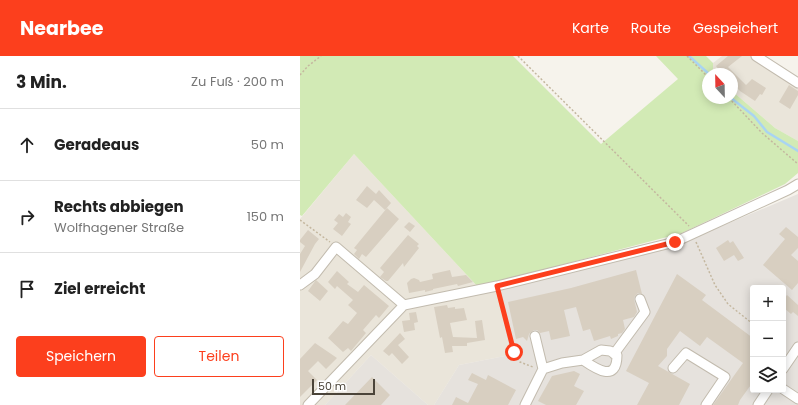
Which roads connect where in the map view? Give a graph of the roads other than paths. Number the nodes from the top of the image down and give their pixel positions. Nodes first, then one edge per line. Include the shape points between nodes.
1 (756, 56) edge
2 (798, 83) edge
3 (798, 184) edge
4 (300, 285) edge
5 (640, 299) dead end
6 (404, 305) junction
7 (535, 336) dead end
8 (798, 347) edge
9 (614, 354) junction
10 (583, 360) junction
11 (786, 365) edge
12 (673, 368) dead end
13 (543, 369) junction
14 (786, 391) edge
15 (766, 393) edge
16 (798, 399) edge
17 (308, 405) edge
18 (525, 405) edge
19 (706, 405) edge
20 (758, 405) edge

1 - 2 street
3 - 6 street via 675,242 497,286
4 - 6 street via 315,274 336,247
5 - 9 street via 645,312
6 - 17 street
7 - 13 street
8 - 11 street
9 - 10 street via 601,350
9 - 10 street via 617,363 614,369 606,372 599,371
10 - 13 street
12 - 19 street via 686,353 725,377
13 - 18 street
14 - 16 street
15 - 20 street

